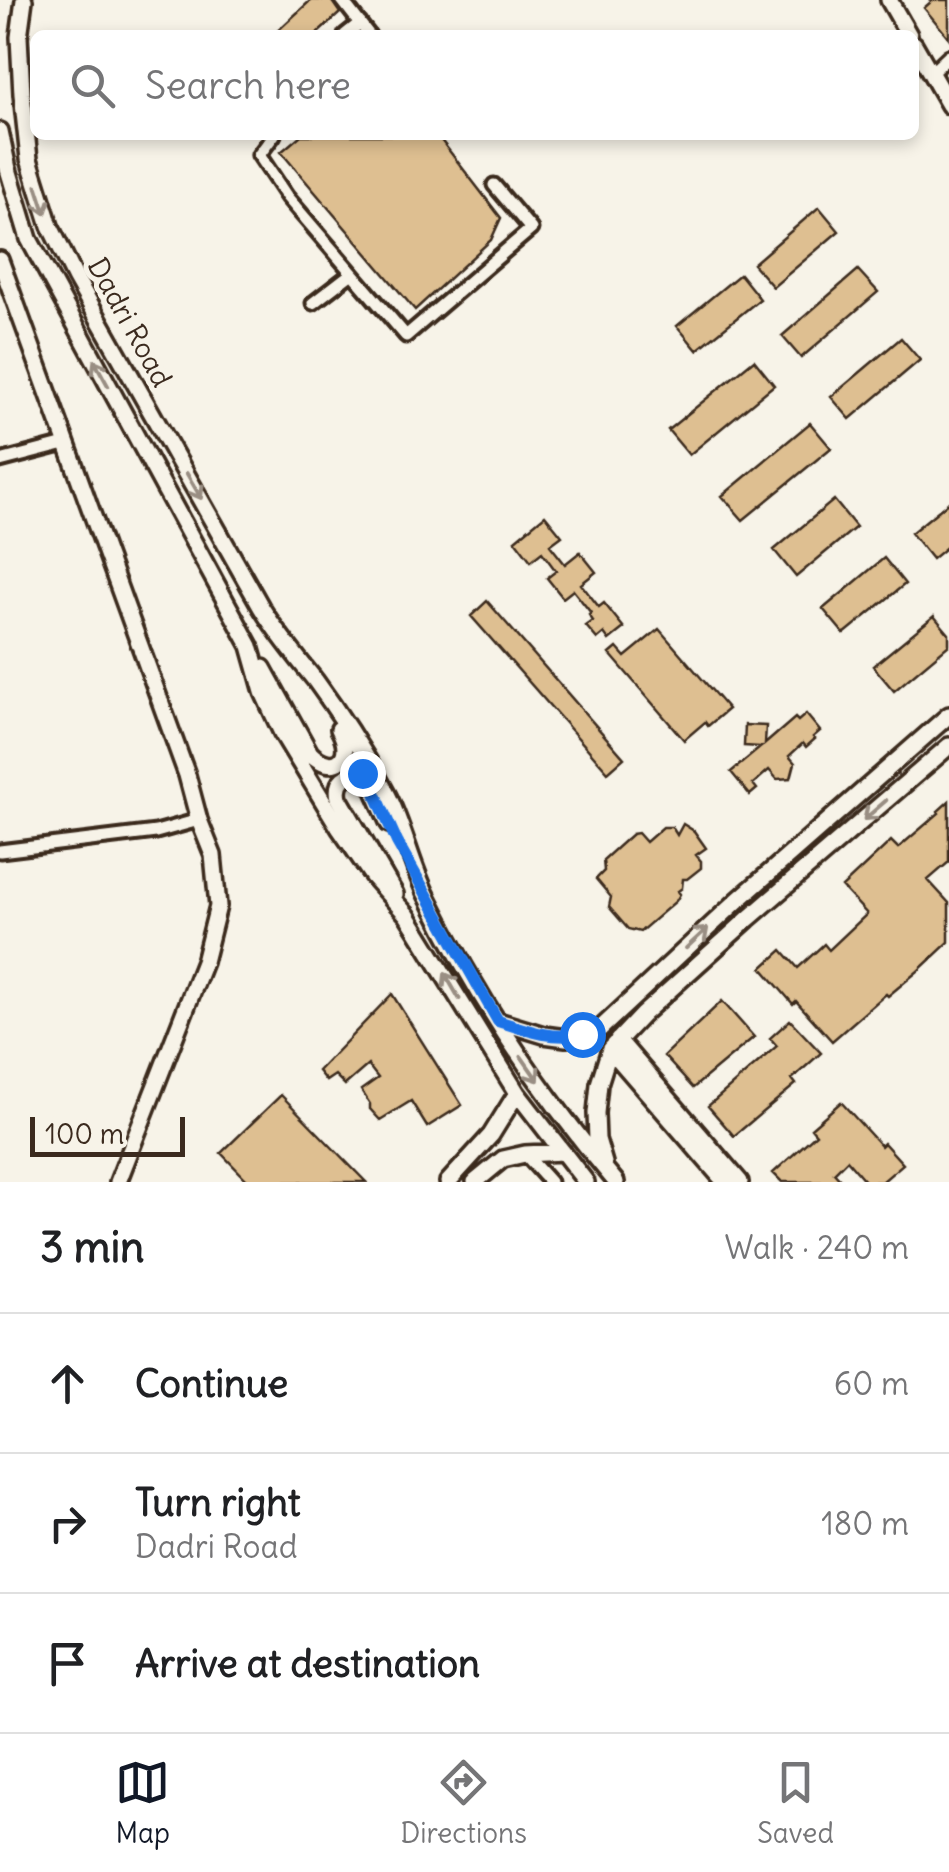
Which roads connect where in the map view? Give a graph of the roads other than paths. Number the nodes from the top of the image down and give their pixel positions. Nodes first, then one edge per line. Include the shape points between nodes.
1 (24, 0) edge
2 (342, 0) edge
3 (889, 0) edge
4 (360, 23) junction
5 (351, 30) edge
6 (365, 30) edge
7 (906, 30) edge
8 (919, 53) edge
9 (949, 56) edge
10 (931, 73) junction
11 (949, 105) edge
12 (0, 130) edge
13 (270, 140) edge
14 (494, 185) dead end
15 (0, 260) edge
16 (352, 273) junction
17 (313, 303) dead end
18 (64, 444) junction
19 (0, 460) edge
20 (282, 641) junction
21 (250, 646) junction
22 (949, 715) edge
23 (949, 746) edge
24 (199, 820) junction
25 (0, 851) edge
26 (424, 891) junction
27 (406, 915) junction
28 (650, 982) junction
29 (663, 996) junction
30 (498, 1021) junction
31 (614, 1044) junction
32 (517, 1094) junction
33 (563, 1152) junction
34 (525, 1154) junction
35 (612, 1177) edge
36 (118, 1182) edge
37 (448, 1182) edge
38 (475, 1182) edge
39 (550, 1182) edge
40 (586, 1182) edge
41 (724, 1182) edge
42 (740, 1182) edge

1 -> 20 main road, Dadri Road via 19,37 29,160 50,226
2 - 4 street
3 - 7 main road
4 - 5 street
4 - 6 street
8 - 10 main road
9 - 10 street
10 - 11 main road
21 -> 12 main road, Dadri Road via 29,239
13 - 16 street via 259,155
14 - 16 street via 531,229 406,336
15 - 18 main road
16 - 17 street
18 - 19 street
18 - 24 main road
20 - 21 main road, Dadri Road via 346,741 339,761 329,764 310,753
20 - 26 main road, Dadri Road via 374,771
21 - 27 main road, Dadri Road via 282,733 340,829
28 -> 22 main road
23 -> 29 main road
24 - 25 street via 156,832
24 - 36 main road via 213,855 218,906 204,962
26 - 27 main road, Dadri Road via 369,779 347,775 337,788 339,798
26 - 30 main road, Dadri Road
32 -> 27 main road, Dadri Road
28 - 29 main road
28 - 30 main road via 600,1029 582,1034 544,1035
29 - 31 main road
30 -> 35 main road, Dadri Road
31 - 35 main road via 596,1113 597,1140
31 - 41 main road
31 - 42 main road
32 - 33 main road, Dadri Road
32 - 37 main road
33 - 34 main road
33 - 40 main road, Dadri Road
34 - 38 main road via 502,1159
34 - 39 street

